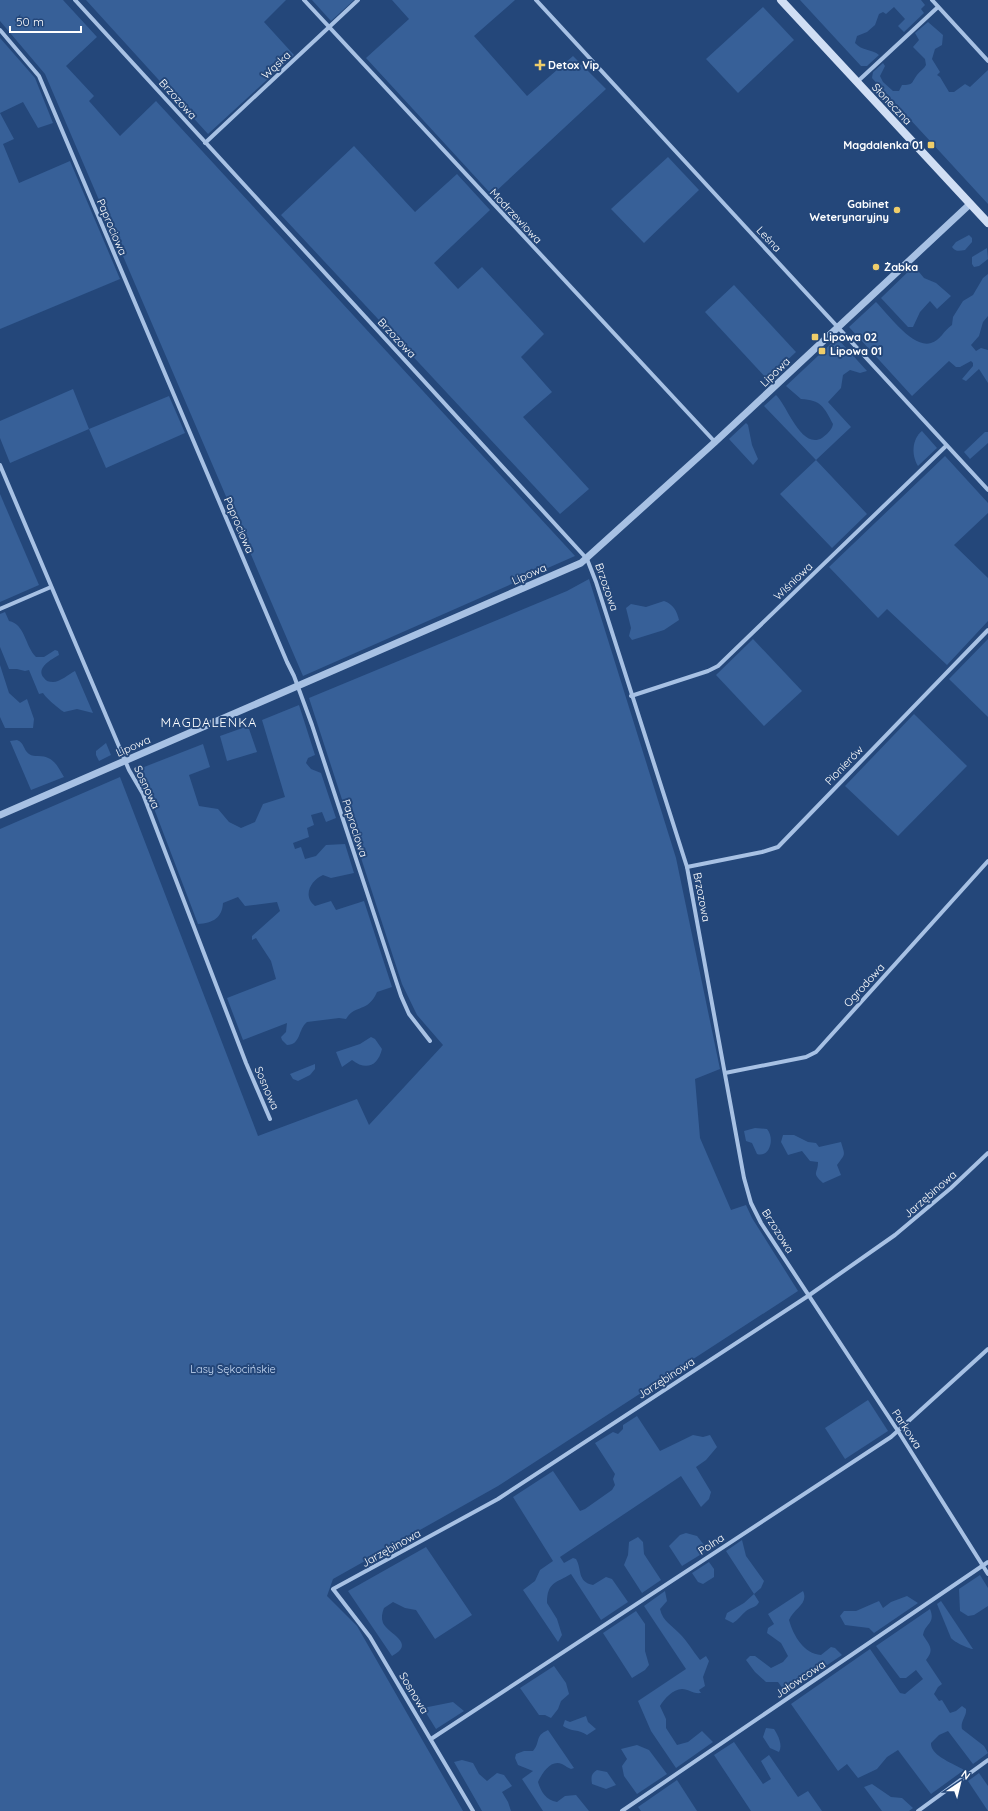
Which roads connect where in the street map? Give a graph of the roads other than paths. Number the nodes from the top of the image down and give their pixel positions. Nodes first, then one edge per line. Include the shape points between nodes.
1 (75, 0) edge
2 (304, 0) edge
3 (358, 0) edge
4 (536, 0) edge
5 (781, 0) edge
6 (932, 0) edge
7 (938, 7) junction
8 (329, 27) junction
9 (0, 30) edge
10 (988, 61) edge
11 (857, 82) junction
12 (205, 142) junction
13 (970, 204) junction
14 (988, 223) edge
15 (837, 327) junction
16 (715, 442) junction
17 (946, 446) junction
18 (0, 466) edge
19 (988, 490) edge
20 (587, 559) junction
21 (51, 587) junction
22 (0, 609) edge
23 (988, 630) edge
24 (299, 687) junction
25 (632, 696) junction
26 (126, 762) junction
27 (0, 815) edge
28 (988, 861) edge
29 (688, 867) junction
30 (430, 1041) dead end
31 (725, 1073) junction
32 (270, 1119) dead end
33 (988, 1153) edge
34 (808, 1296) junction
35 (988, 1349) edge
36 (898, 1431) junction
37 (988, 1562) edge
38 (983, 1566) junction
39 (988, 1574) edge
40 (333, 1589) joint
41 (431, 1739) junction
42 (988, 1760) edge
43 (473, 1811) edge
44 (622, 1811) edge
45 (918, 1811) edge

1 - 12 street, Brzozowa
2 - 8 street, Modrzewiowa
3 - 8 street, Wąska
4 - 15 street, Leśna
5 - 11 main road, Słoneczna
6 - 7 street
7 - 10 street
7 - 11 street
8 - 12 street, Wąska
8 - 16 street, Modrzewiowa
9 - 24 street, Paprociowa via 39,76
11 - 13 main road, Słoneczna
12 - 20 street, Brzozowa
13 - 14 main road, Słoneczna
13 - 15 street, Lipowa
15 - 16 street, Lipowa
15 - 17 street, Leśna
16 - 20 street, Lipowa
17 - 19 street, Leśna
17 - 25 street, Wiśniowa via 718,666
18 - 21 street, Sosnowa
20 - 24 street, Lipowa via 574,567
20 - 25 street, Brzozowa
21 - 22 street
21 - 26 street, Sosnowa
23 - 29 street, Pionierów via 778,847
24 - 26 street, Lipowa via 245,708
24 - 30 street, Paprociowa via 401,996 409,1014
25 - 29 street, Brzozowa
26 - 27 street, Lipowa
26 - 32 street, Sosnowa via 143,794
28 - 31 street, Ogrodowa via 816,1052 806,1057
29 - 31 street, Brzozowa
31 - 34 street, Brzozowa via 751,1203
33 - 34 street, Jarzębinowa via 895,1235
34 - 36 street, Parkowa
34 - 40 street, Jarzębinowa via 498,1499
35 - 36 street, Polna
36 - 38 street, Parkowa
36 - 41 street, Polna
37 - 38 street, Jałowcowa
38 - 39 street, Parkowa
38 - 44 street, Jałowcowa
40 - 41 street, Sosnowa via 370,1637
41 - 43 street, Sosnowa
42 - 45 street

